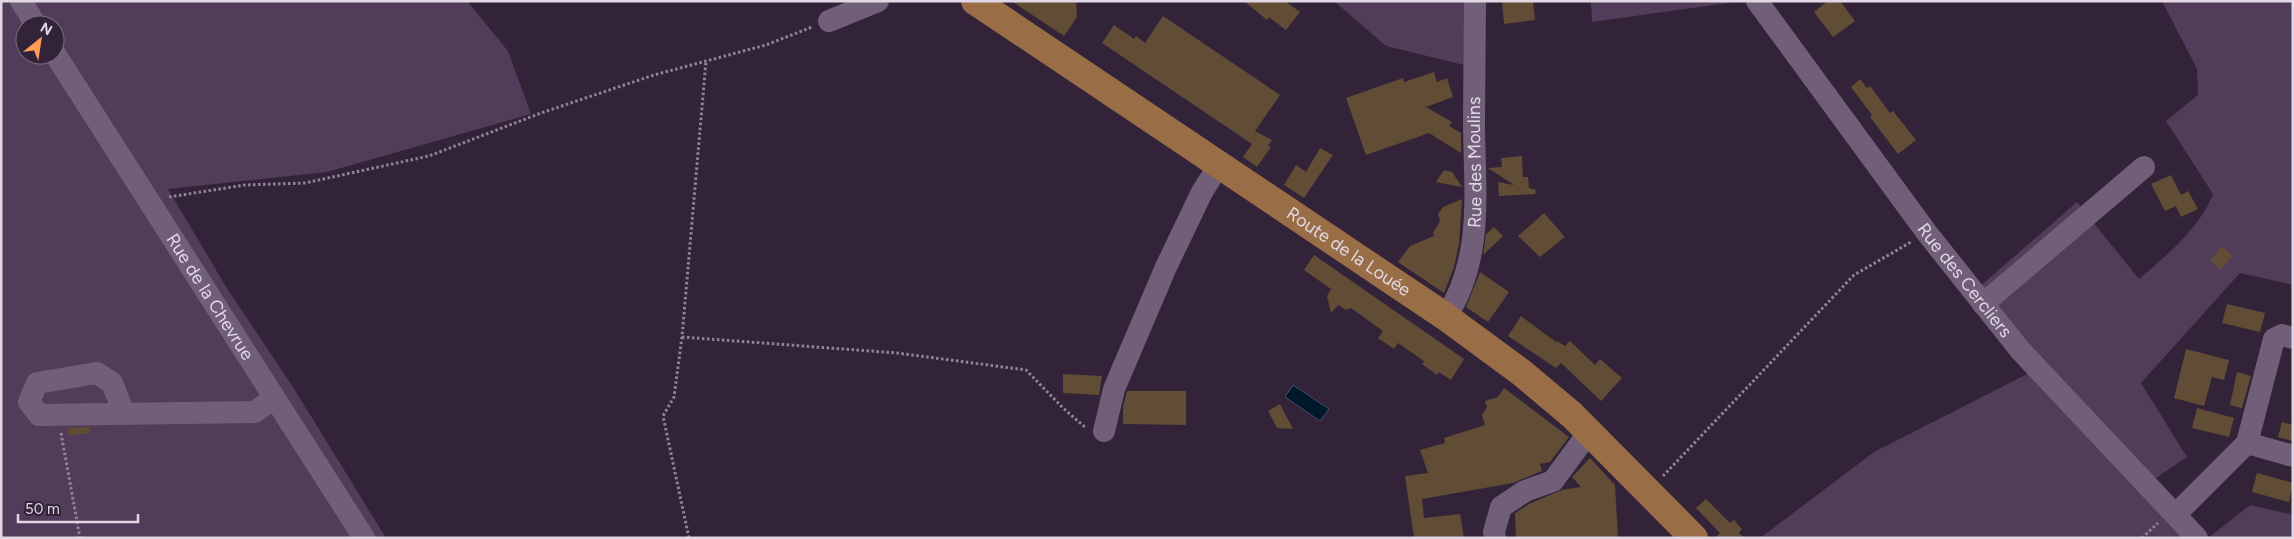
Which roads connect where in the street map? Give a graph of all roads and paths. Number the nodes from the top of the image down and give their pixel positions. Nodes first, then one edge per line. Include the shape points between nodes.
1 (21, 1) edge
2 (878, 1) edge
3 (975, 1) edge
4 (1475, 1) edge
5 (1757, 1) edge
6 (30, 15) edge
7 (829, 21) joint
8 (706, 61) junction
9 (62, 65) edge
10 (1218, 165) junction
11 (2144, 167) dead end
12 (148, 200) junction
13 (1927, 233) junction
14 (1983, 304) junction
15 (1446, 317) junction
16 (682, 337) junction
17 (2293, 338) edge
18 (274, 398) junction
19 (58, 413) junction
20 (124, 413) junction
21 (1104, 431) joint
22 (1589, 432) junction
23 (2247, 443) junction
24 (2293, 456) edge
25 (1648, 491) junction
26 (2176, 514) junction
27 (80, 538) edge
28 (364, 538) edge
29 (689, 538) edge
30 (1495, 538) edge
31 (1694, 538) edge
32 (2197, 538) edge

1 - 6 street
2 - 7 street
3 - 10 main road, Route de la Louée
4 - 15 street, Rue des Moulins via 1476,220 1463,287
5 - 13 street, Rue des Cercliers
7 - 8 path
8 - 12 path via 541,113 429,156 305,183 245,185
8 - 16 path
9 - 12 street, Rue de la Chevrue
10 - 15 main road, Route de la Louée
10 - 21 street via 1166,267 1114,389
11 - 14 street
12 - 18 street, Rue de la Chevrue
13 - 14 street, Rue des Cercliers
13 - 25 path via 1854,275
14 - 26 street, Rue des Cercliers via 2020,350
15 - 22 main road, Route de la Louée via 1522,373
16 - 21 path via 897,353 1026,370 1089,430
16 - 29 path via 674,397 663,416
17 - 23 street via 2282,335 2274,339
18 - 20 street via 255,412
18 - 28 street, Rue de la Chevrue
19 - 20 street
19 - 20 street via 39,415 29,402 37,383 97,373 112,383
19 - 27 path
22 - 25 main road, Route de la Louée
22 - 30 street via 1553,481 1526,491 1501,508
23 - 24 street
23 - 26 street
25 - 31 main road, Route de la Louée
26 - 32 street, Rue des Cercliers

